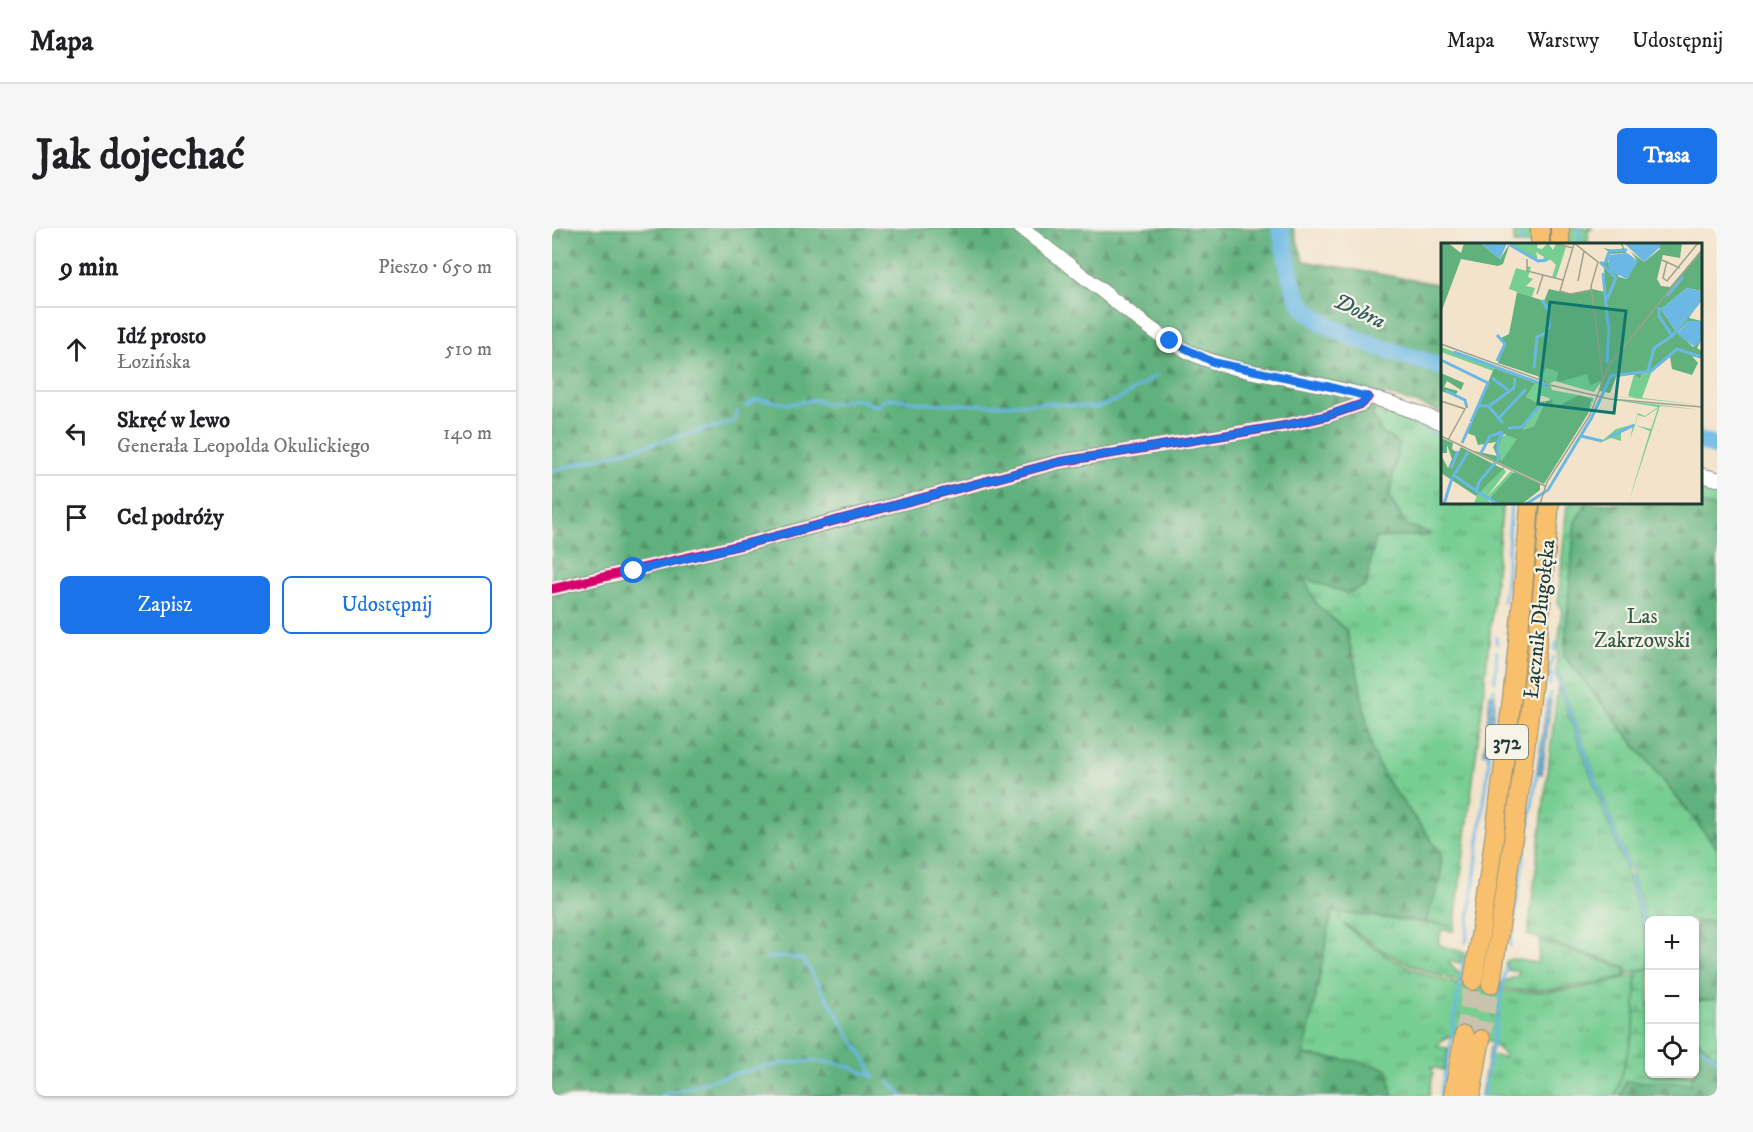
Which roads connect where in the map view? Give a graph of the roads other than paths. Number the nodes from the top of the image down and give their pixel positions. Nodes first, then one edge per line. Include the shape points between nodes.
1 (1021, 228) edge
2 (1368, 397) junction
3 (1441, 422) edge
4 (1702, 475) edge
5 (1717, 479) edge
6 (1530, 504) edge
7 (1550, 504) edge
8 (552, 590) edge
9 (1453, 1096) edge
10 (1472, 1096) edge

1 - 2 street via 1150,328 1184,349 1236,368
2 - 3 street
2 - 8 street via 1362,404 1327,416 1059,462
4 - 5 street
6 - 7 main road, Łącznik Długołęka / 372 via 1482,982 1520,785
9 - 10 main road via 1473,1037

